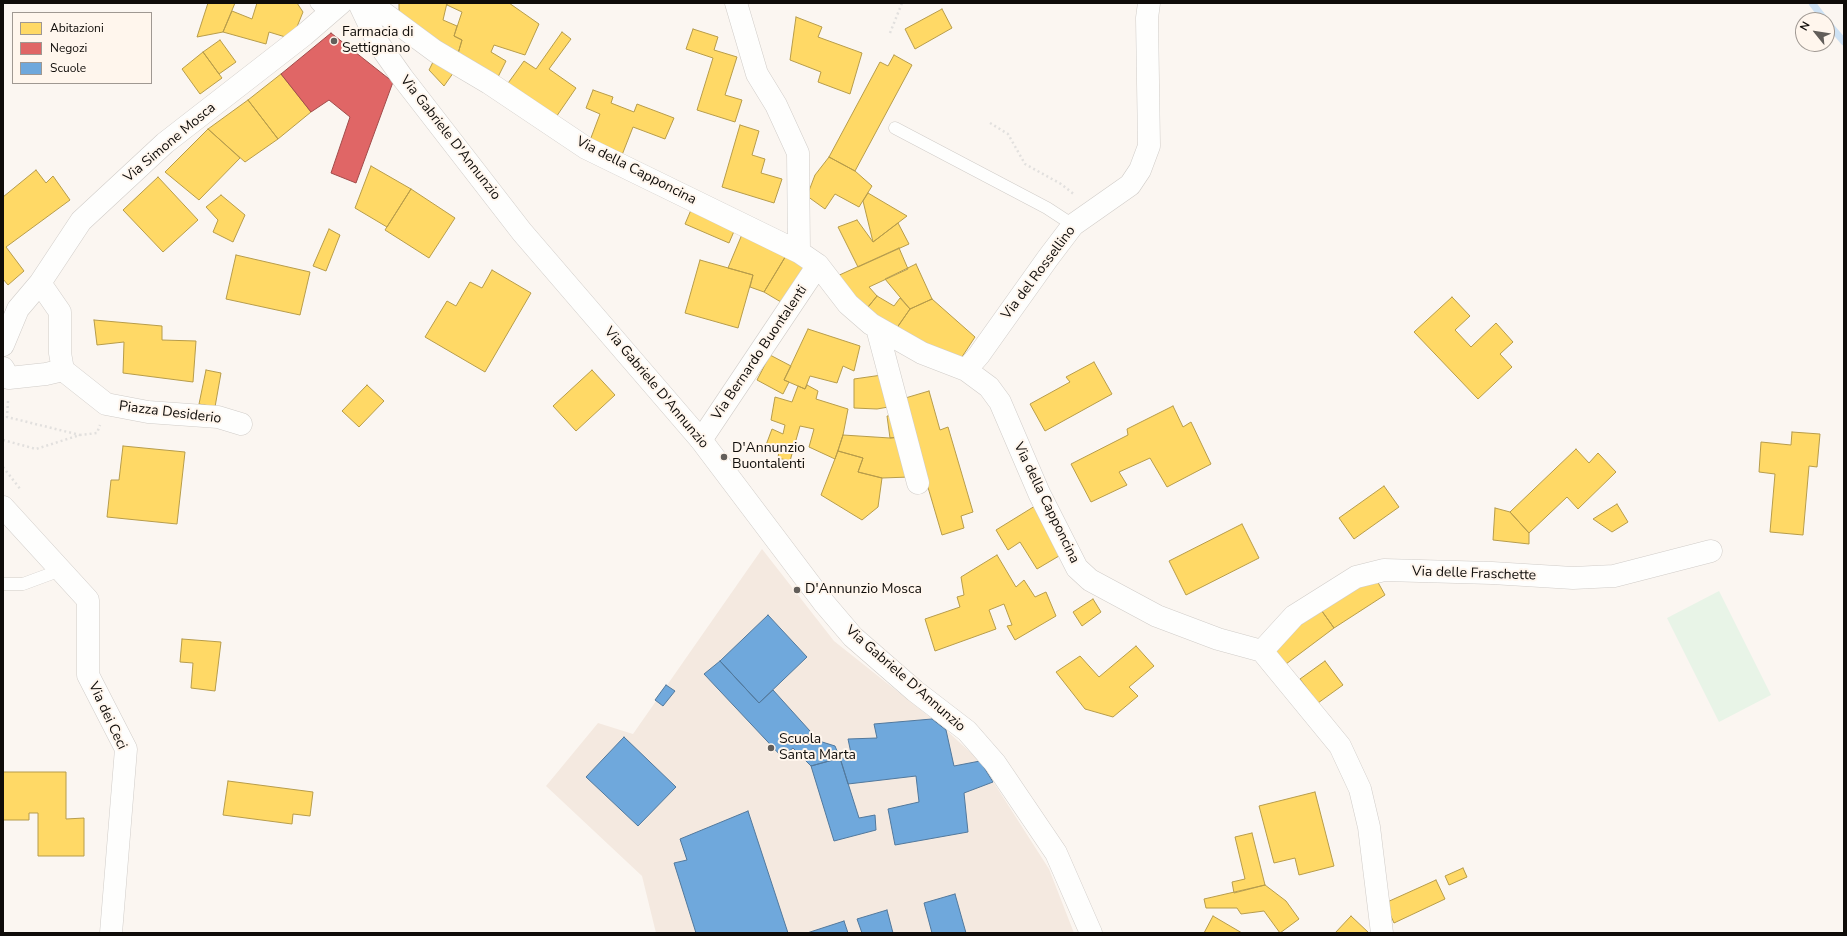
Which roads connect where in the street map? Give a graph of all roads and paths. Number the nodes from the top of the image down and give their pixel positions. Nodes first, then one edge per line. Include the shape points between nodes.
1 (359, 3) edge
2 (370, 3) edge
3 (736, 3) edge
4 (902, 3) edge
5 (1149, 3) edge
6 (326, 11) edge
7 (890, 33) dead end
8 (990, 122) dead end
9 (895, 128) dead end
10 (1094, 210) junction
11 (1073, 225) junction
12 (799, 252) junction
13 (818, 265) junction
14 (40, 283) junction
15 (877, 328) junction
16 (3, 345) edge
17 (63, 370) junction
18 (966, 370) junction
19 (6, 373) edge
20 (106, 404) junction
21 (241, 424) dead end
22 (80, 435) junction
23 (3, 440) edge
24 (701, 440) junction
25 (918, 483) dead end
26 (3, 507) edge
27 (1711, 551) dead end
28 (61, 570) junction
29 (3, 584) edge
30 (1262, 651) junction
31 (112, 933) edge
32 (1091, 933) edge
33 (1382, 933) edge

1 - 24 street, Via Gabriele D'Annunzio via 378,43 522,232
2 - 12 street, Via della Capponcina via 435,51 489,83 586,148
3 - 12 street via 757,74 776,105 798,153
4 - 7 path
5 - 10 street, Via del Rossellino via 1149,146 1140,170 1130,185
6 - 14 street, Via Simone Mosca via 166,143 82,221
8 - 10 path via 1008,134 1025,164 1061,184
9 - 11 lane via 1047,208
10 - 11 street, Via del Rossellino
11 - 18 street, Via del Rossellino
12 - 13 street, Via della Capponcina
13 - 15 street, Via della Capponcina via 848,304
13 - 24 street, Via Bernardo Buontalenti
14 - 16 street via 18,309
14 - 17 street via 60,312 60,353
15 - 18 street, Via della Capponcina via 922,353
15 - 25 street
17 - 19 street via 46,374
17 - 20 street, Piazza Desiderio
18 - 30 street, Via della Capponcina via 989,387 1000,402 1039,493 1077,568 1090,580 1157,616 1218,639
19 - 22 path via 7,417
20 - 21 street, Piazza Desiderio via 148,412 218,417
20 - 22 path via 97,433
22 - 23 path via 36,449
24 - 32 street, Via Gabriele D'Annunzio via 824,603 853,637 915,691 967,731 995,763 1056,853
26 - 28 street, Via dei Ceci
27 - 30 street, Via delle Fraschette via 1614,576 1573,578 1384,570 1356,577 1294,616
28 - 29 lane via 24,584
28 - 31 street, Via dei Ceci via 88,600 88,675 126,749
30 - 33 street via 1340,746 1360,789 1370,827

